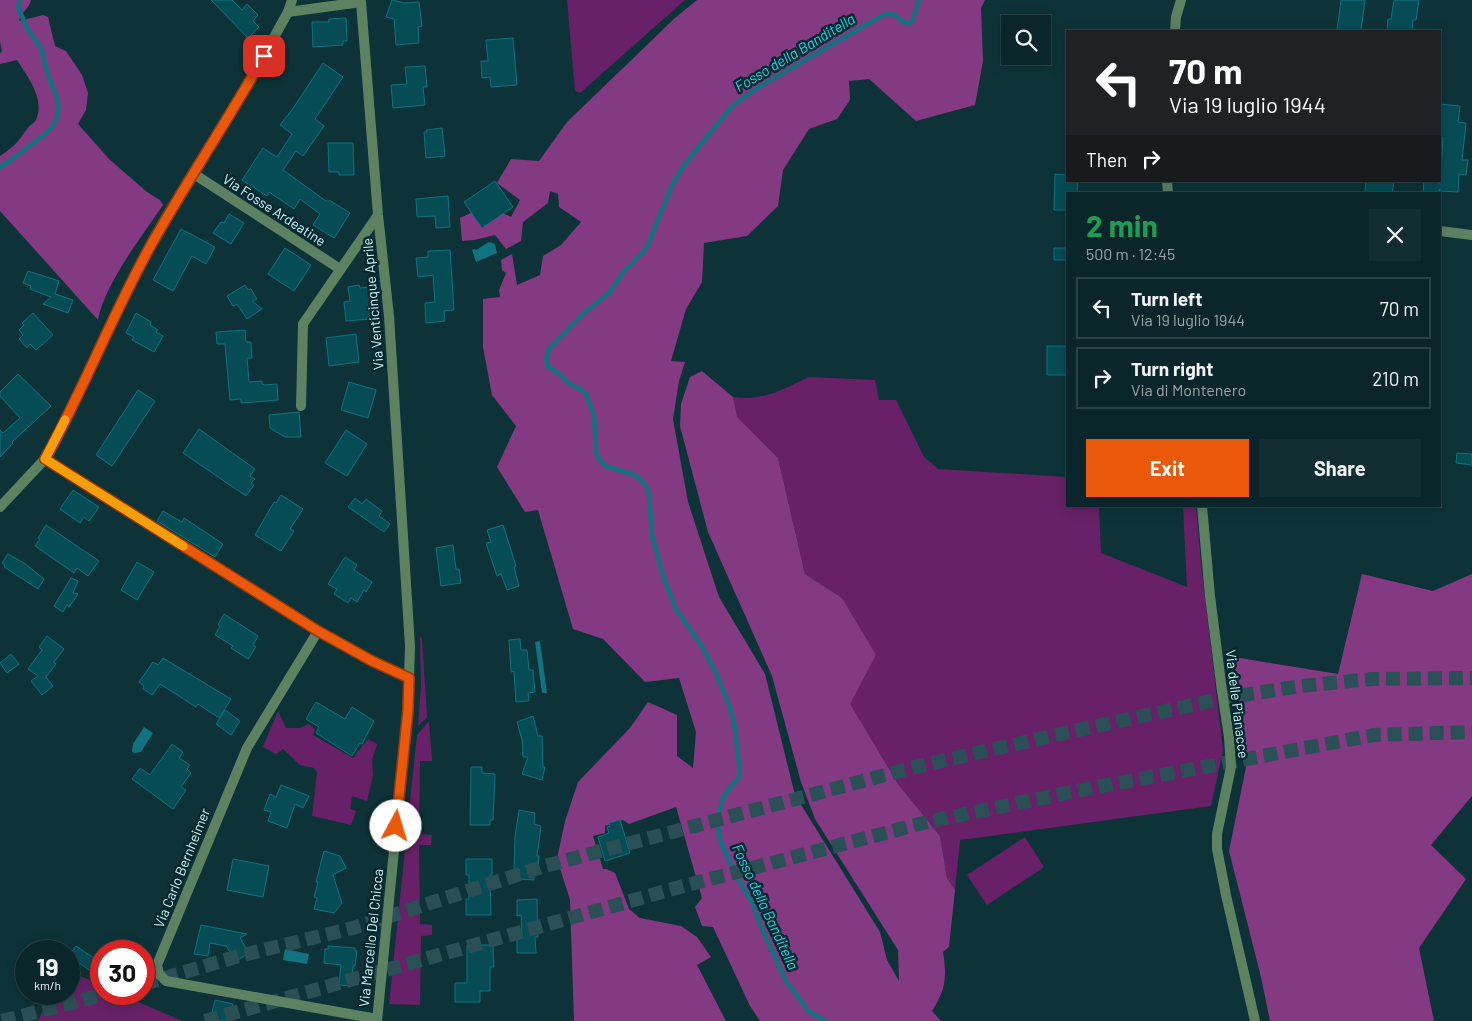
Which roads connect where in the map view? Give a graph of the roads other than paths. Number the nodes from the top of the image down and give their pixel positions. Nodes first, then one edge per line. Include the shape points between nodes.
1 (292, 0) edge
2 (1181, 0) edge
3 (288, 12) junction
4 (1175, 30) edge
5 (194, 174) junction
6 (378, 216) junction
7 (1441, 231) edge
8 (1472, 235) edge
9 (340, 269) junction
10 (302, 406) dead end
11 (45, 459) junction
12 (0, 507) edge
13 (1202, 507) edge
14 (318, 631) junction
15 (409, 678) junction
16 (377, 1020) edge
17 (1255, 1021) edge

1 - 3 street
2 - 4 street
3 - 5 street
3 - 6 street, Via Venticinque Aprile via 361,2
5 - 9 street, Via Fosse Ardeatine
5 - 11 street via 151,245
6 - 9 street
6 - 15 street, Via Venticinque Aprile via 389,316 410,646
7 - 8 street
9 - 10 street via 303,324
11 - 12 street
11 - 14 street
13 - 17 street, Via delle Pianacce via 1211,606 1230,737 1231,767 1217,848
14 - 15 street
14 - 16 street, Via Carlo Bernheimer via 247,748 157,965 159,974 166,981
15 - 16 street, Via Marcello Del Chicca

